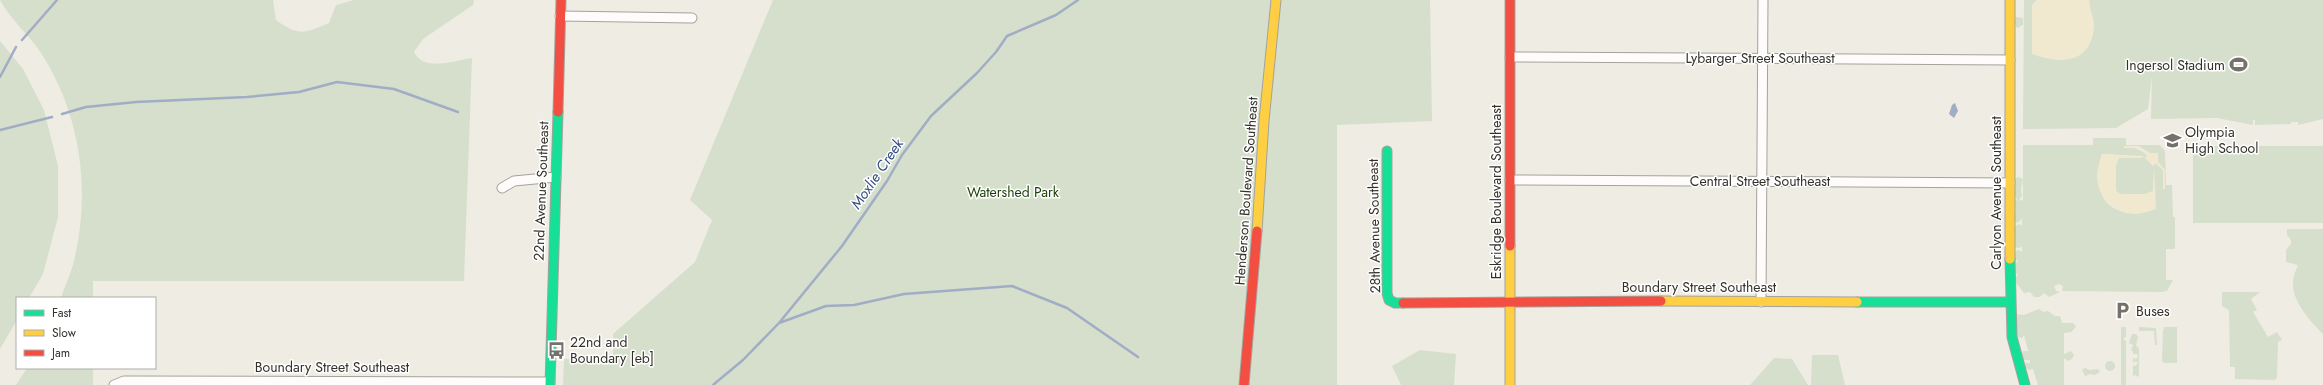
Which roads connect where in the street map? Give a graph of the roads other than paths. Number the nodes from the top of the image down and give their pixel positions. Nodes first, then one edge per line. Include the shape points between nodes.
1 (561, 0) edge
2 (1276, 0) edge
3 (1510, 0) edge
4 (1763, 0) edge
5 (2010, 0) edge
6 (560, 16) junction
7 (692, 18) dead end
8 (1510, 57) junction
9 (1763, 58) junction
10 (2010, 60) junction
11 (1387, 151) dead end
12 (556, 177) junction
13 (1510, 180) junction
14 (1763, 181) junction
15 (2010, 183) junction
16 (502, 188) dead end
17 (1389, 300) joint
18 (1510, 302) junction
19 (1761, 302) junction
20 (2010, 302) junction
21 (227, 383) edge
22 (333, 383) edge
23 (115, 384) edge
24 (550, 384) edge
25 (1244, 385) edge
26 (1510, 385) edge
27 (2025, 385) edge

1 - 6 street, 22nd Avenue Southeast
2 - 25 street, Henderson Boulevard Southeast
3 - 8 street, Eskridge Boulevard Southeast
4 - 9 street
5 - 10 street, Carlyon Avenue Southeast
6 - 7 street
6 - 12 street, 22nd Avenue Southeast
8 - 9 street, Lybarger Street Southeast
8 - 13 street, Eskridge Boulevard Southeast
9 - 10 street, Lybarger Street Southeast
9 - 14 street
10 - 15 street, Carlyon Avenue Southeast
11 - 17 street, 28th Avenue Southeast
12 - 16 street via 514,181
12 - 24 street, 22nd Avenue Southeast
13 - 14 street, Central Street Southeast
13 - 18 street, Eskridge Boulevard Southeast
14 - 15 street, Central Street Southeast
14 - 19 street
15 - 20 street, Carlyon Avenue Southeast
17 - 18 street, Boundary Street Southeast via 1395,303
18 - 19 street, Boundary Street Southeast
18 - 26 street, Eskridge Boulevard Southeast
19 - 20 street, Boundary Street Southeast
20 - 27 street, Carlyon Avenue Southeast via 2012,337
21 - 22 street, Boundary Street Southeast
21 - 23 street, Boundary Street Southeast via 124,381
22 - 24 street, Boundary Street Southeast

